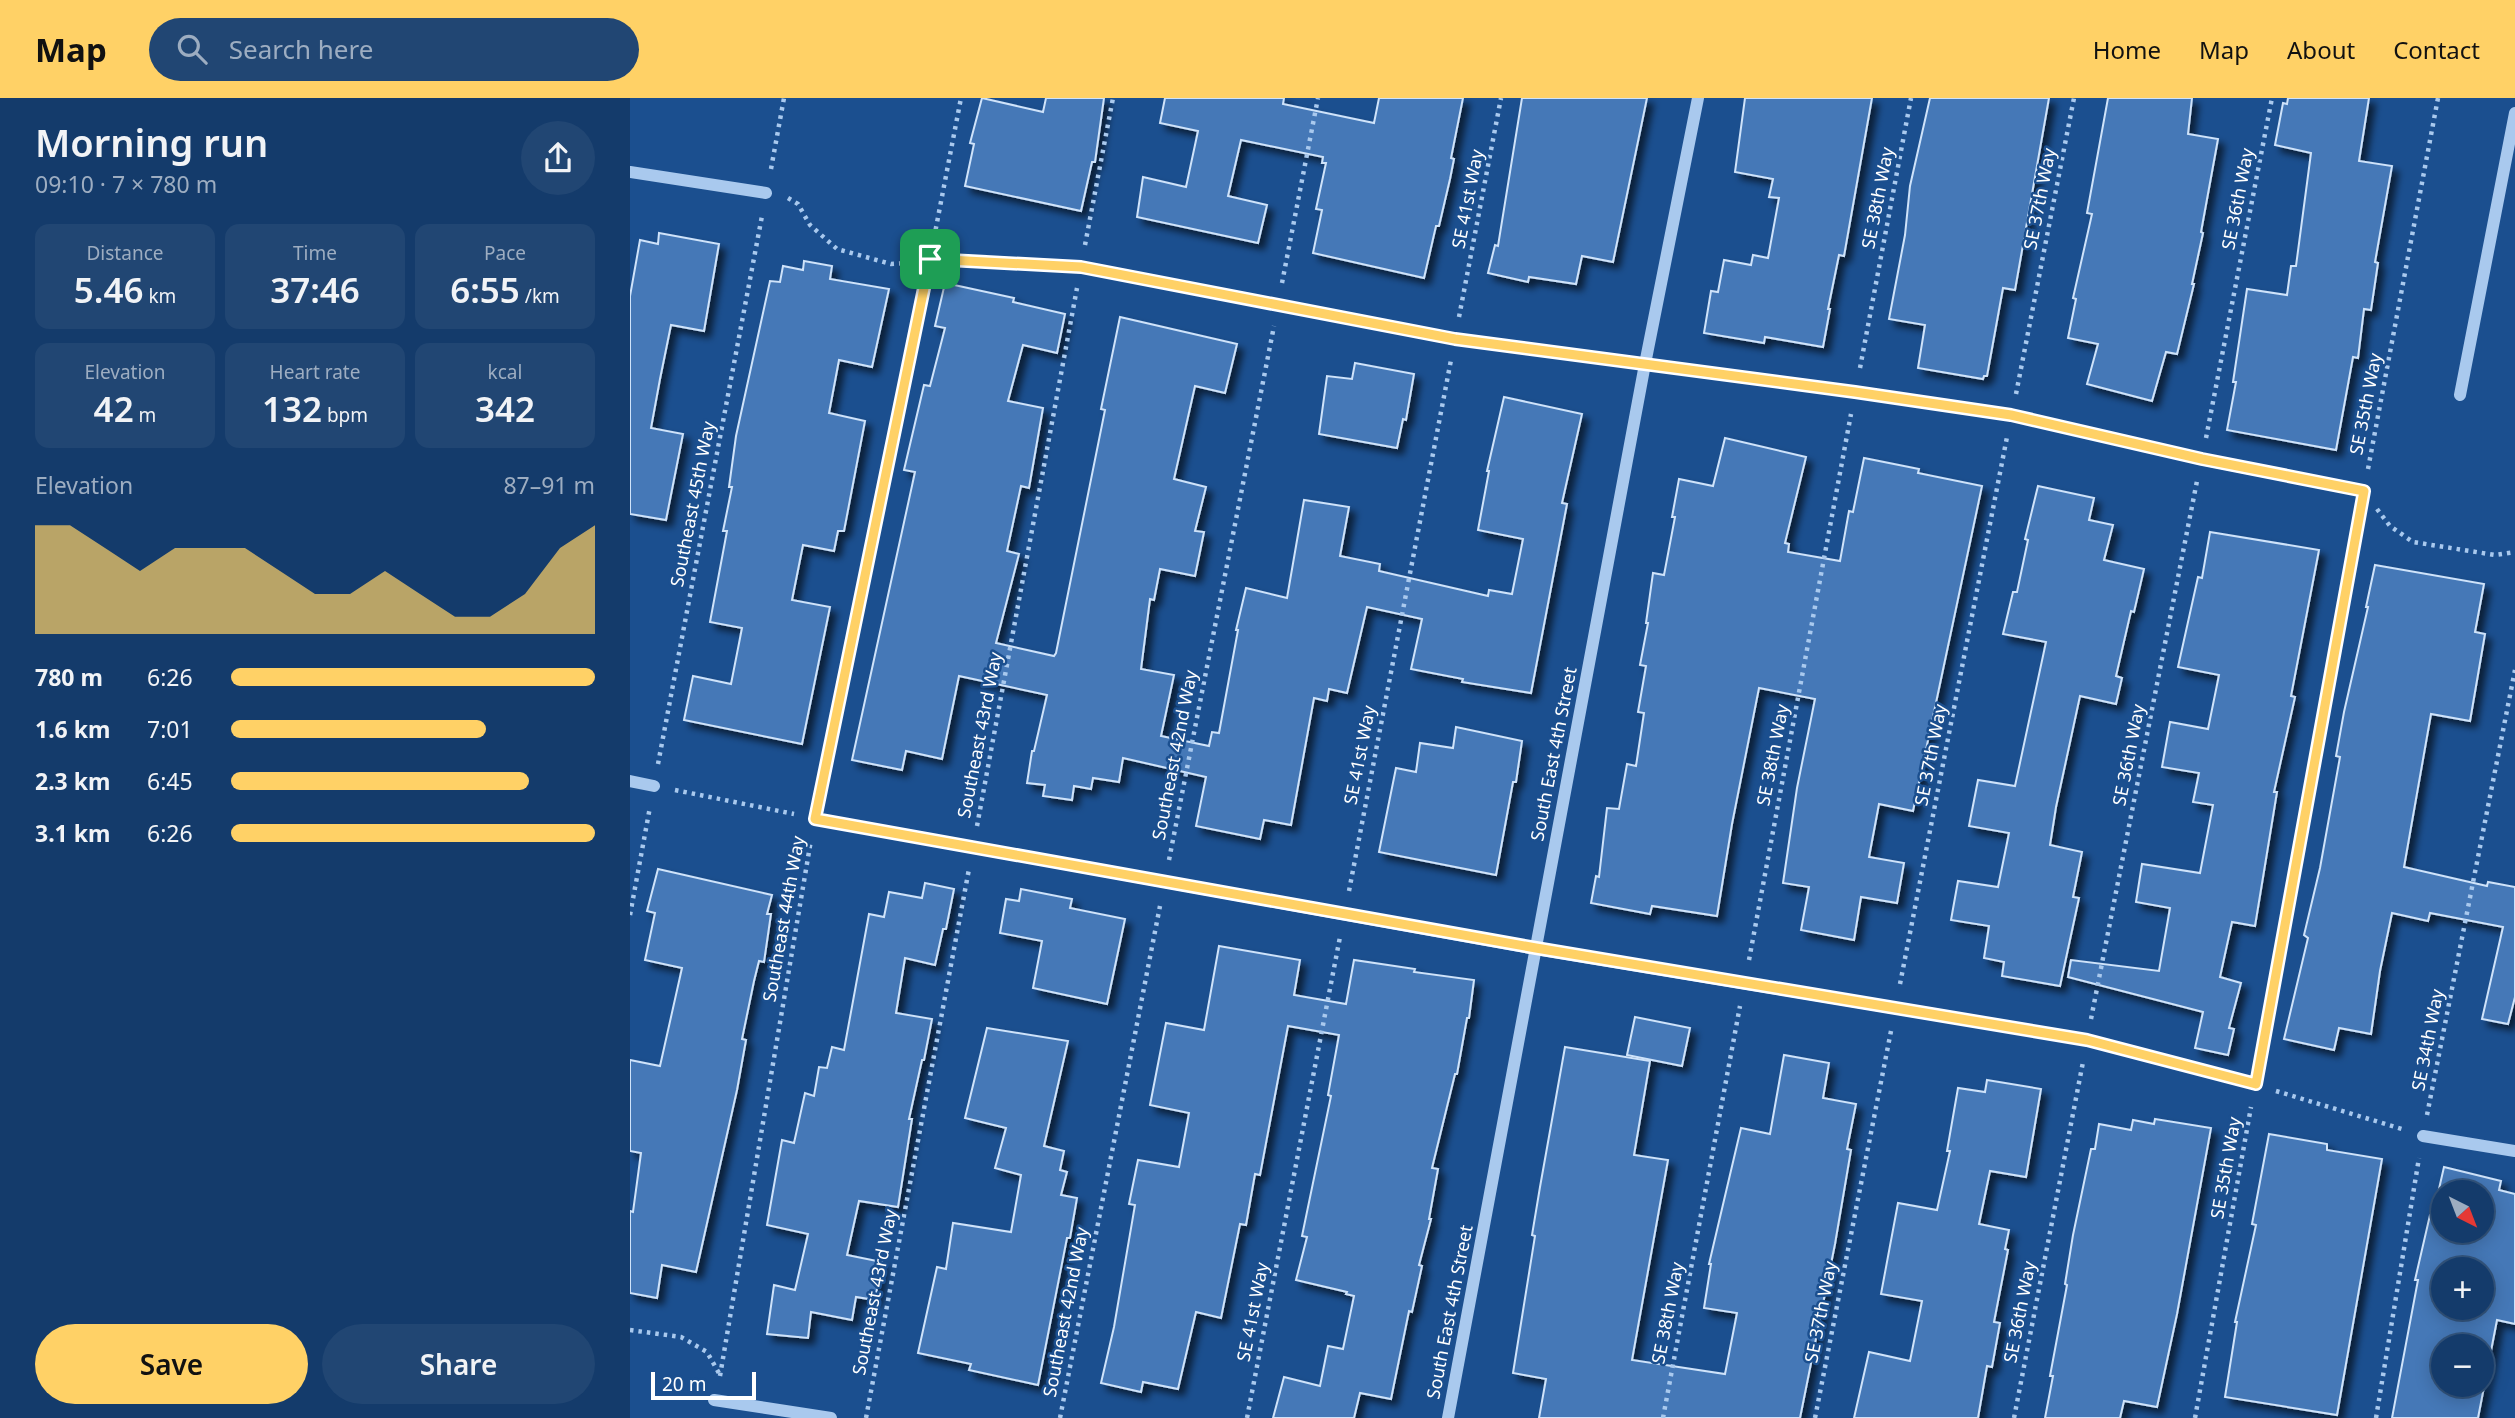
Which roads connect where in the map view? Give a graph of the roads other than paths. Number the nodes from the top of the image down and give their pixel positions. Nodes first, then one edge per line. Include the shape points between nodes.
1 (1698, 98) edge
2 (2515, 113) edge
3 (630, 172) edge
4 (766, 193) road end
5 (930, 259) road end
6 (1645, 364) junction
7 (2460, 395) dead end
8 (2364, 491) road end
9 (630, 781) edge
10 (654, 786) road end
11 (815, 819) road end
12 (1536, 948) junction
13 (2256, 1084) road end
14 (2423, 1136) road end
15 (2515, 1151) edge
16 (714, 1400) road end
17 (831, 1418) edge
18 (1448, 1418) edge

1 - 6 street, South East 4th Street
2 - 7 street
3 - 4 street
5 - 6 street via 1081,267 1455,339
6 - 8 street via 2011,415
6 - 12 street, South East 4th Street
9 - 10 street
11 - 12 street
12 - 13 street via 2087,1040
12 - 18 street, South East 4th Street
14 - 15 street
16 - 17 street

